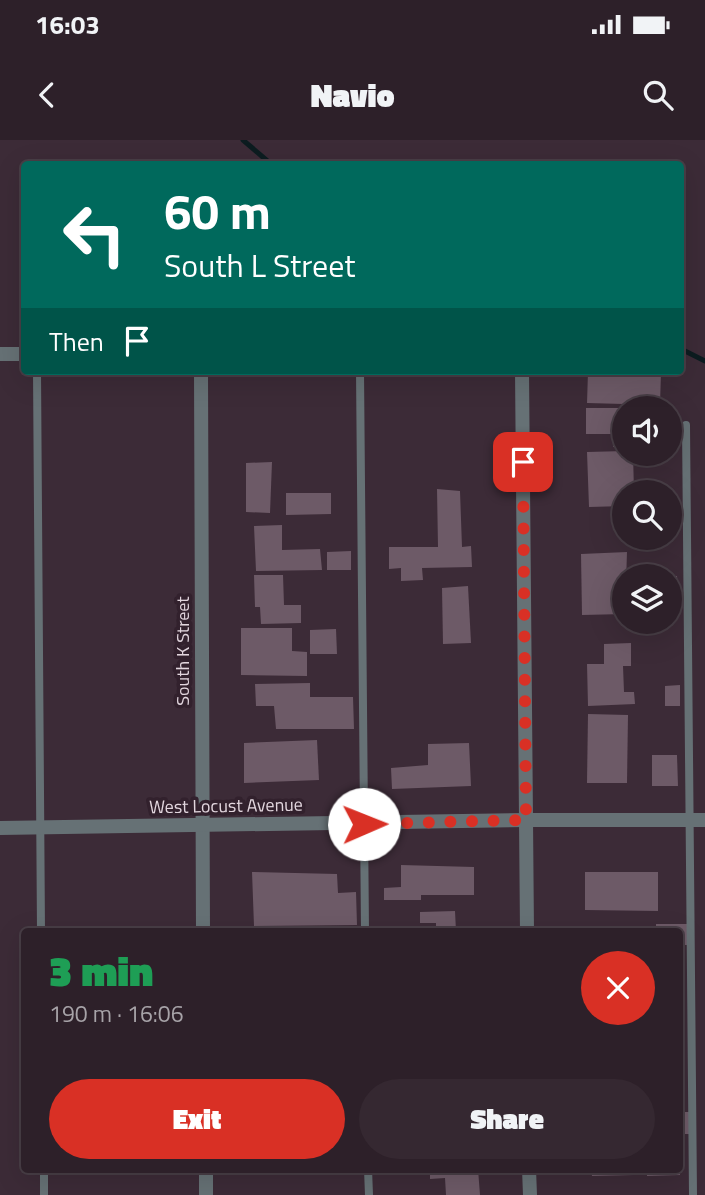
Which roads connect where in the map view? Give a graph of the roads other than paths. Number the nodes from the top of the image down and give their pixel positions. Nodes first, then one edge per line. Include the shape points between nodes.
1 (0, 354) edge
2 (21, 354) edge
3 (37, 375) edge
4 (201, 375) edge
5 (360, 375) edge
6 (522, 375) edge
7 (686, 425) dead end
8 (526, 820) junction
9 (688, 820) junction
10 (705, 820) edge
11 (364, 824) junction
12 (202, 825) junction
13 (40, 827) junction
14 (0, 828) edge
15 (41, 928) edge
16 (204, 928) edge
17 (365, 928) edge
18 (527, 928) edge
19 (44, 1173) edge
20 (206, 1173) edge
21 (368, 1173) edge
22 (530, 1173) edge
23 (44, 1195) edge
24 (206, 1195) edge
25 (369, 1195) edge
26 (530, 1195) edge
27 (692, 1195) edge

1 - 2 street
3 - 13 lane
4 - 12 street, South K Street
5 - 11 lane
6 - 8 street
7 - 9 lane
8 - 9 street, West Locust Avenue
8 - 11 street, West Locust Avenue
8 - 18 street
9 - 10 street, West Locust Avenue
9 - 27 lane
11 - 12 street, West Locust Avenue
11 - 17 lane
12 - 13 street, West Locust Avenue
12 - 16 street, South K Street
13 - 14 street, West Locust Avenue
13 - 15 lane
19 - 23 lane
20 - 24 street
21 - 25 lane
22 - 26 street

